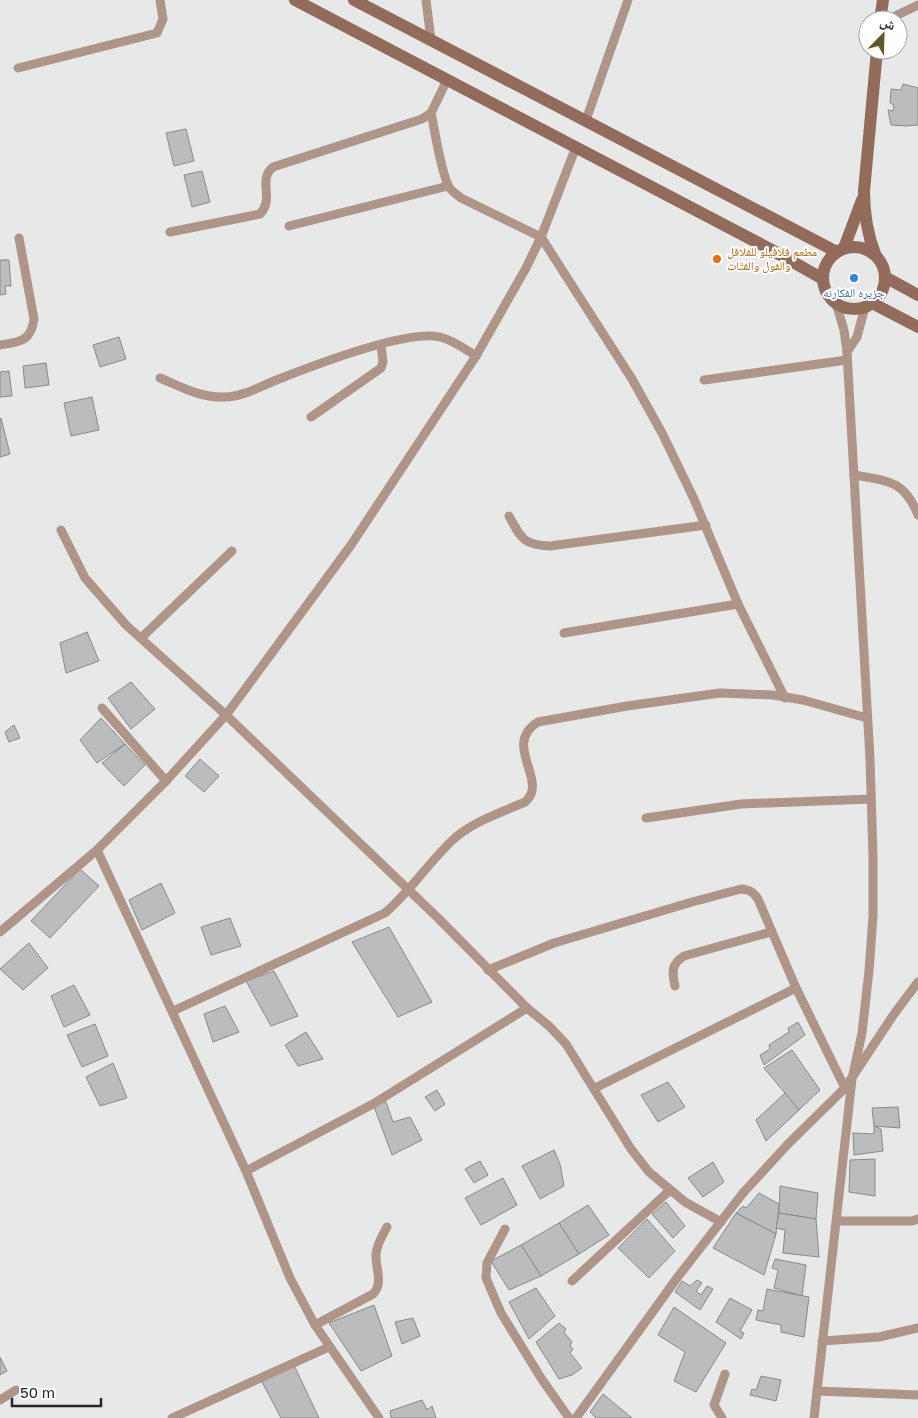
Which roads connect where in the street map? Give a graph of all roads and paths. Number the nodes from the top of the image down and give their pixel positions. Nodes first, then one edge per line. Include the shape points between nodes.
1 (160, 0) edge
2 (295, 0) edge
3 (354, 0) edge
4 (426, 0) edge
5 (628, 0) edge
6 (431, 40) junction
7 (876, 60) edge
8 (18, 68) dead end
9 (447, 80) junction
10 (432, 113) junction
11 (586, 120) junction
12 (576, 148) junction
13 (448, 186) junction
14 (864, 191) junction
15 (289, 226) dead end
16 (170, 232) dead end
17 (541, 237) junction
18 (19, 238) dead end
19 (841, 250) junction
20 (874, 254) junction
21 (885, 277) junction
22 (823, 279) junction
23 (918, 295) edge
24 (836, 303) junction
25 (868, 305) junction
26 (918, 327) edge
27 (0, 345) edge
28 (381, 345) junction
29 (476, 356) junction
30 (847, 356) junction
31 (160, 378) dead end
32 (704, 380) dead end
33 (310, 417) dead end
34 (854, 476) junction
35 (918, 514) edge
36 (509, 516) dead end
37 (706, 525) junction
38 (61, 530) dead end
39 (232, 551) dead end
40 (738, 604) junction
41 (564, 633) dead end
42 (141, 638) junction
43 (785, 698) junction
44 (102, 708) dead end
45 (226, 715) junction
46 (867, 718) junction
47 (166, 781) junction
48 (871, 798) junction
49 (646, 818) dead end
50 (97, 850) junction
51 (407, 889) junction
52 (0, 932) edge
53 (771, 932) junction
54 (488, 970) junction
55 (918, 982) edge
56 (675, 986) dead end
57 (796, 988) junction
58 (527, 1008) junction
59 (173, 1011) junction
60 (852, 1079) junction
61 (595, 1088) junction
62 (845, 1088) junction
63 (246, 1172) junction
64 (670, 1190) junction
65 (918, 1219) edge
66 (837, 1221) junction
67 (721, 1222) junction
68 (386, 1227) dead end
69 (505, 1229) dead end
70 (572, 1281) dead end
71 (315, 1325) junction
72 (918, 1328) edge
73 (822, 1341) junction
74 (329, 1347) junction
75 (724, 1374) dead end
76 (16, 1390) dead end
77 (817, 1390) junction
78 (918, 1395) edge
79 (0, 1400) edge
80 (172, 1418) edge
81 (379, 1418) edge
82 (569, 1418) edge
83 (576, 1418) edge
84 (722, 1418) edge
85 (814, 1418) edge

1 - 8 street via 163,19 157,33
2 - 9 main road
3 - 6 main road
4 - 6 street
5 - 11 street
6 - 11 main road
7 - 14 main road
9 - 10 street
9 - 12 main road
10 - 13 street
10 - 16 street via 411,124 273,168 266,176 267,203 260,214
11 - 19 main road
12 - 17 street
12 - 22 main road
13 - 15 street
13 - 17 street via 461,198
14 - 19 main road
14 - 20 main road via 864,209
17 - 29 street
17 - 37 street via 636,387
18 - 27 street via 33,326 22,341
19 - 20 main road via 860,247
19 - 22 main road via 826,263
20 - 21 main road
21 - 23 main road
21 - 25 main road via 879,296
22 - 24 main road via 829,296
24 - 25 main road via 850,308
24 - 30 street
25 - 26 main road
25 - 30 street
28 - 29 street via 426,336 438,337
28 - 31 street via 227,397 190,392
28 - 33 street via 381,368
29 - 45 street via 351,545
30 - 32 street
30 - 34 street
34 - 35 street via 888,481 898,486 912,500
34 - 46 street
36 - 37 street via 519,535 528,543 539,546
37 - 40 street
38 - 42 street via 85,578
39 - 42 street
40 - 41 street
40 - 43 street
42 - 45 street
43 - 46 street via 822,704
43 - 51 street via 720,693 627,706 530,726 523,745 533,786 529,799 457,836
44 - 47 street
45 - 47 street
45 - 51 street
46 - 48 street
47 - 50 street
48 - 49 street via 742,804
48 - 60 street via 873,916 862,1033
50 - 52 street
50 - 59 street
51 - 54 street
51 - 59 street via 384,913
53 - 54 street via 754,893 740,889 554,943
53 - 56 street via 684,956 674,965
53 - 57 street
54 - 58 street
55 - 60 street
57 - 61 street
57 - 62 street
58 - 61 street via 566,1044
58 - 63 street via 373,1104
59 - 63 street
60 - 62 street
60 - 66 street
61 - 64 street via 637,1157
62 - 67 street via 788,1144
63 - 71 street via 290,1278
64 - 67 street
64 - 70 street
65 - 66 street
66 - 73 street
67 - 83 street
68 - 71 street via 376,1253 377,1290
69 - 82 street via 487,1263 486,1278 501,1313
71 - 74 street
72 - 73 street via 879,1337
73 - 77 street
74 - 80 street
74 - 81 street
75 - 84 street via 714,1405
76 - 79 street
77 - 78 street
77 - 85 street

